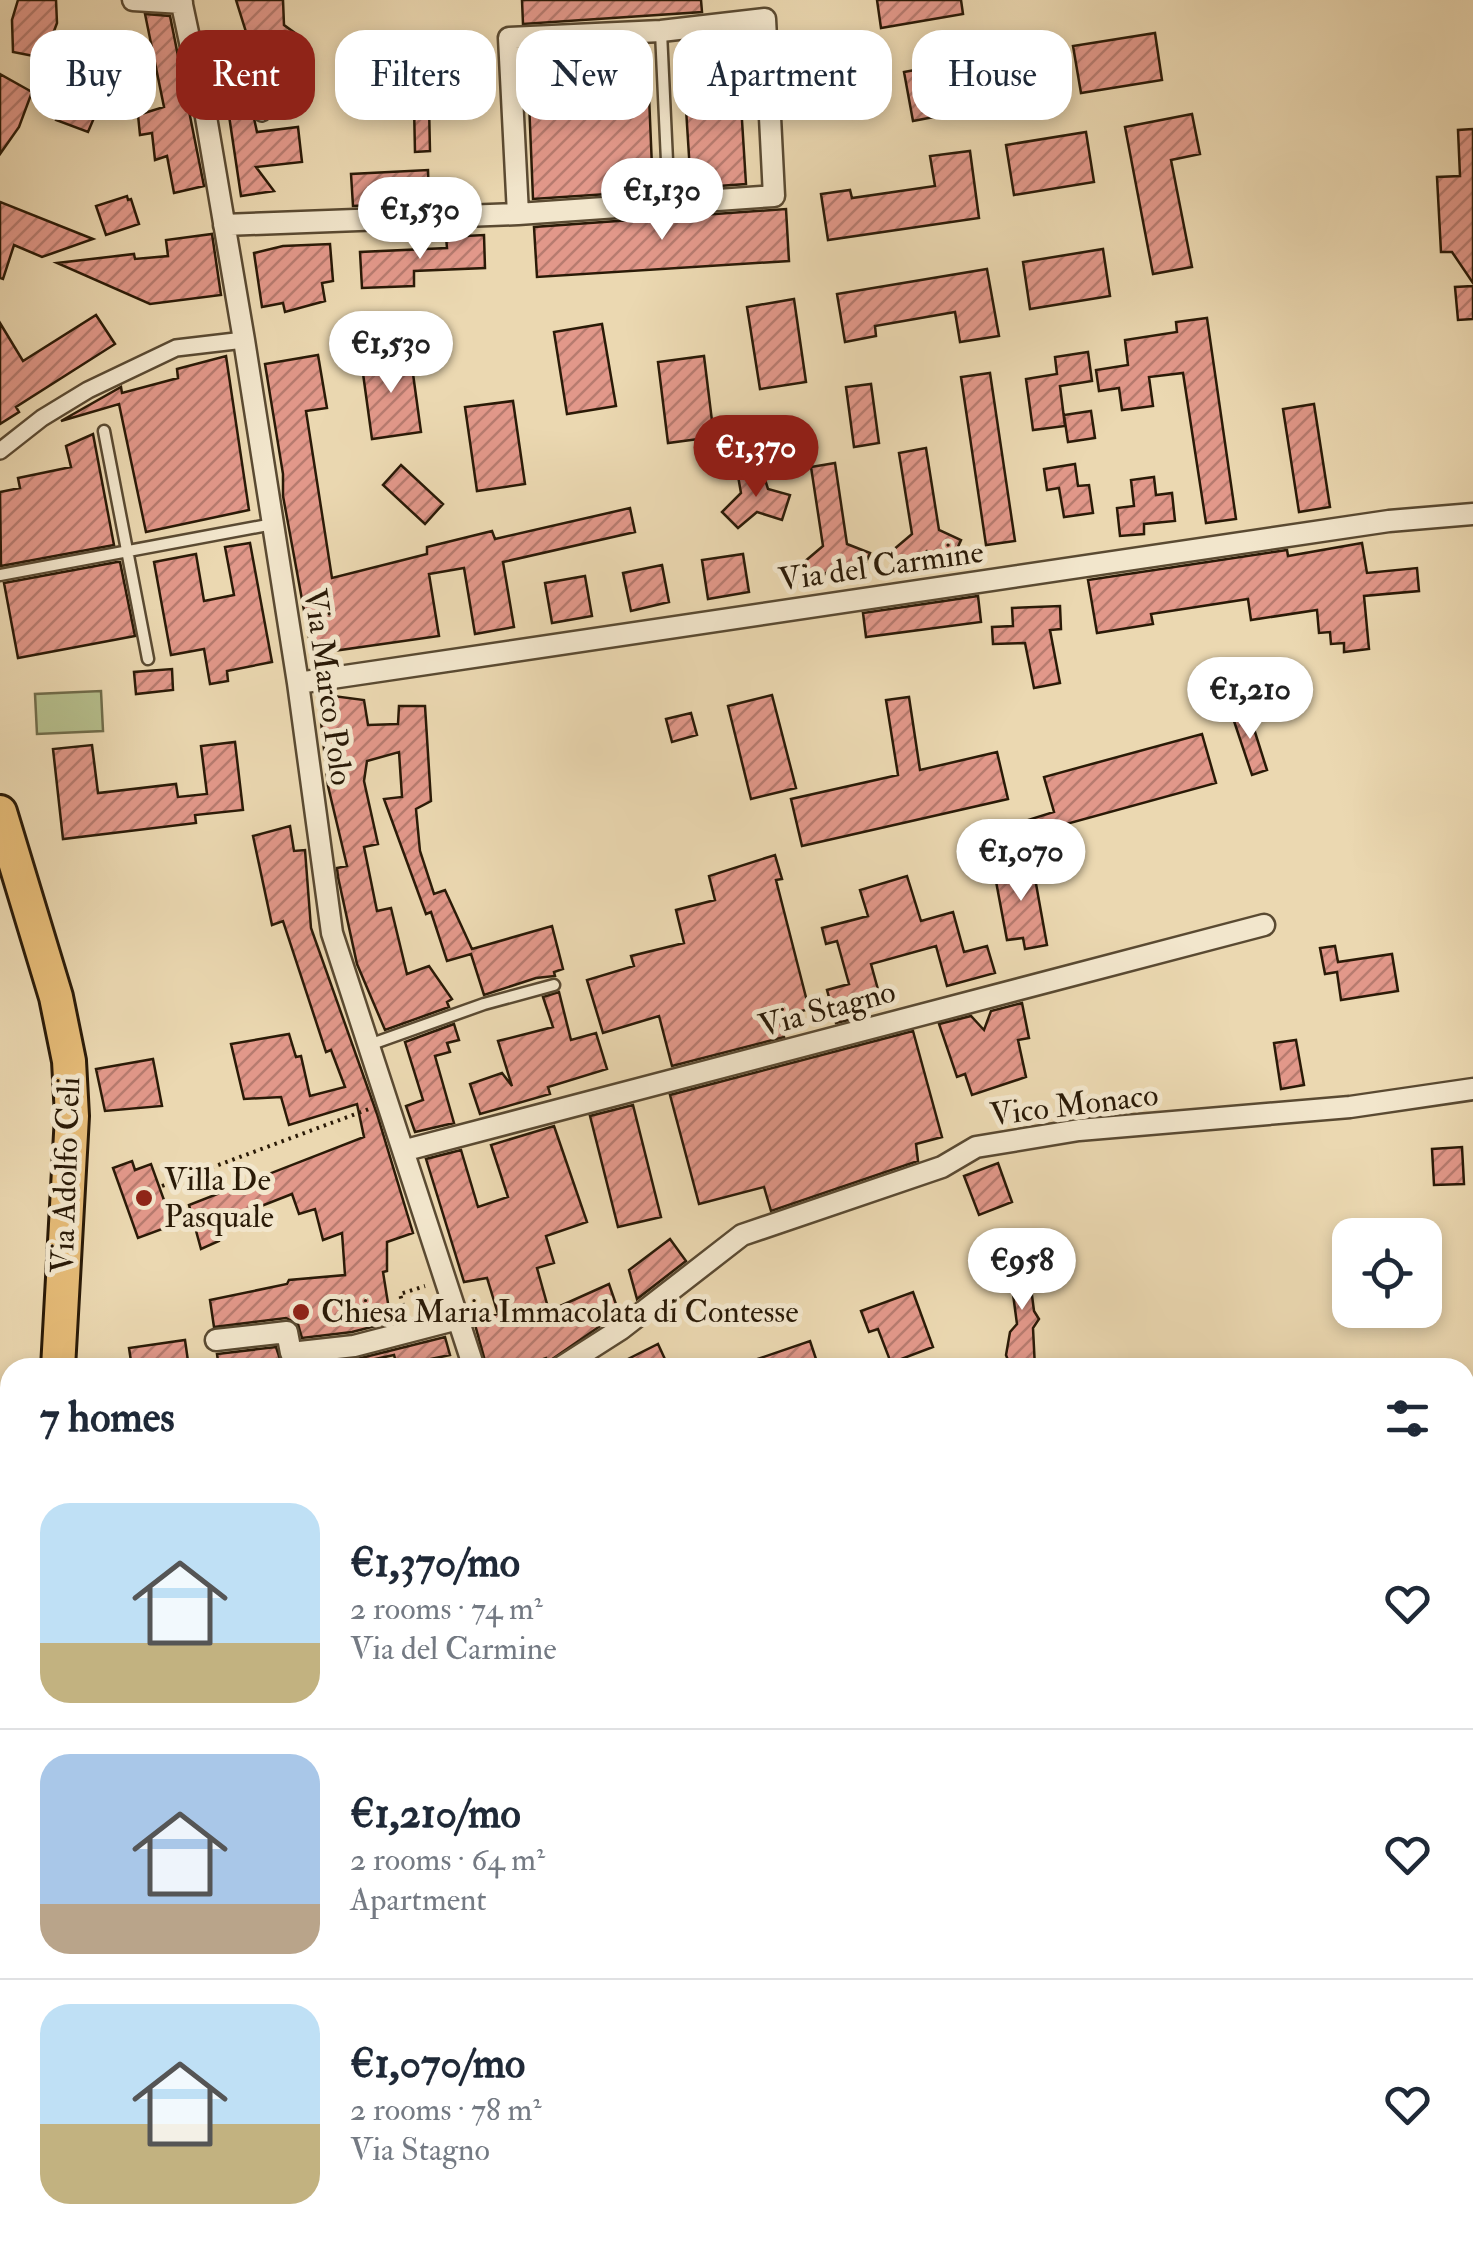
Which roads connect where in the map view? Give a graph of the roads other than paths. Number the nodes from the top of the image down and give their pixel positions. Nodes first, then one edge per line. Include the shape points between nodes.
1 (134, 0) edge
2 (181, 2) edge
3 (187, 30) edge
4 (661, 31) junction
5 (205, 120) edge
6 (669, 204) junction
7 (518, 214) junction
8 (224, 226) junction
9 (244, 340) junction
10 (104, 430) dead end
11 (0, 450) edge
12 (1473, 514) edge
13 (273, 524) junction
14 (127, 551) junction
15 (0, 575) edge
16 (148, 658) dead end
17 (298, 683) junction
18 (0, 812) edge
19 (1264, 925) dead end
20 (554, 985) dead end
21 (369, 1045) junction
22 (1473, 1089) edge
23 (406, 1150) junction
24 (458, 1319) junction
25 (216, 1340) dead end
26 (59, 1358) edge
27 (471, 1358) edge
28 (575, 1358) edge

1 - 2 street
2 - 3 street, Via Marco Polo
4 - 6 lane
4 - 6 street via 765,19 774,196
4 - 7 street via 509,38
5 - 8 street, Via Marco Polo
6 - 7 street
7 - 8 street
8 - 9 street, Via Marco Polo
9 - 11 street via 176,348 88,390
9 - 13 street, Via Marco Polo
10 - 14 lane
12 - 17 street, Via del Carmine via 1389,521
13 - 14 lane
13 - 17 street, Via Marco Polo
14 - 15 lane
14 - 16 lane
17 - 21 street, Via Marco Polo via 332,934
18 - 26 main road, Via Adolfo Celi via 70,1061
19 - 23 street, Via Stagno
20 - 21 lane
21 - 23 street, Via Marco Polo
22 - 28 street, Vico Monaco via 976,1147 942,1167 742,1235
23 - 24 street, Via Marco Polo
24 - 25 street via 354,1346 291,1353 287,1332
24 - 27 street, Via Marco Polo

